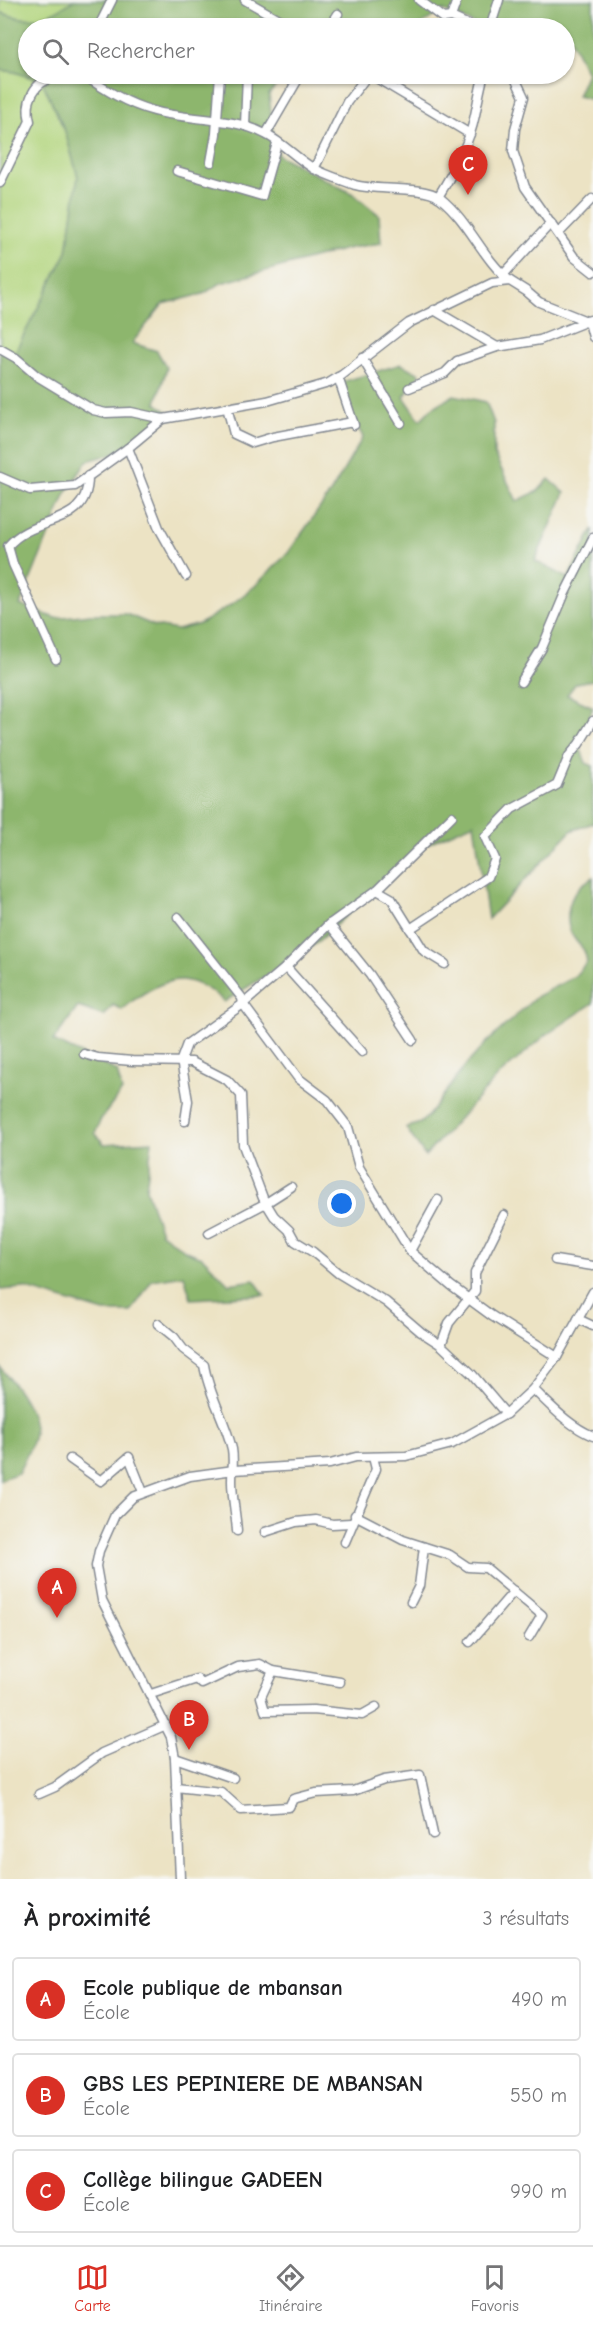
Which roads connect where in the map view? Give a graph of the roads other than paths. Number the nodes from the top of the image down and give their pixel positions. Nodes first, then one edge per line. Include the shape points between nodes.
1 (112, 0) edge
2 (245, 0) edge
3 (419, 0) edge
4 (457, 0) edge
5 (499, 0) edge
6 (338, 15) dead end
7 (451, 17) joint
8 (103, 18) edge
9 (276, 18) edge
10 (336, 18) edge
11 (493, 18) edge
12 (40, 84) edge
13 (97, 84) edge
14 (219, 84) edge
15 (247, 84) edge
16 (296, 84) edge
17 (359, 84) edge
18 (387, 84) edge
19 (482, 84) edge
20 (518, 84) edge
21 (217, 121) junction
22 (245, 126) junction
23 (266, 134) junction
24 (470, 134) junction
25 (277, 143) junction
26 (211, 162) dead end
27 (314, 169) junction
28 (177, 171) dead end
29 (0, 183) edge
30 (438, 197) junction
31 (592, 199) edge
32 (551, 223) junction
33 (559, 233) junction
34 (593, 272) edge
35 (506, 278) junction
36 (434, 310) junction
37 (591, 320) edge
38 (593, 337) edge
39 (497, 347) junction
40 (0, 349) edge
41 (362, 358) junction
42 (338, 377) junction
43 (409, 388) dead end
44 (227, 406) junction
45 (163, 419) junction
46 (400, 423) dead end
47 (128, 448) junction
48 (88, 476) junction
49 (0, 477) edge
50 (593, 538) edge
51 (186, 576) dead end
52 (56, 659) dead end
53 (520, 682) dead end
54 (593, 721) edge
55 (452, 816) dead end
56 (377, 890) junction
57 (178, 916) dead end
58 (329, 924) junction
59 (410, 929) junction
60 (445, 964) dead end
61 (285, 967) junction
62 (243, 1004) junction
63 (413, 1040) dead end
64 (362, 1052) dead end
65 (84, 1054) dead end
66 (181, 1060) junction
67 (185, 1121) dead end
68 (291, 1187) dead end
69 (438, 1200) dead end
70 (266, 1203) junction
71 (504, 1215) dead end
72 (209, 1233) dead end
73 (410, 1251) junction
74 (555, 1260) dead end
75 (593, 1266) edge
76 (593, 1292) edge
77 (470, 1298) junction
78 (578, 1319) junction
79 (158, 1324) dead end
80 (593, 1326) edge
81 (441, 1345) junction
82 (557, 1357) junction
83 (533, 1389) junction
84 (506, 1414) junction
85 (593, 1436) edge
86 (373, 1457) junction
87 (70, 1459) dead end
88 (234, 1470) junction
89 (143, 1492) junction
90 (353, 1519) junction
91 (237, 1532) dead end
92 (266, 1532) dead end
93 (345, 1542) dead end
94 (424, 1547) junction
95 (514, 1592) junction
96 (411, 1602) dead end
97 (529, 1637) dead end
98 (470, 1642) dead end
99 (273, 1671) junction
100 (340, 1682) dead end
101 (150, 1694) junction
102 (376, 1707) dead end
103 (166, 1725) junction
104 (176, 1758) junction
105 (233, 1778) dead end
106 (176, 1787) junction
107 (39, 1794) dead end
108 (433, 1834) dead end
109 (180, 1879) edge

1 - 8 street
2 - 9 street
3 - 7 street via 443,18
4 - 7 street
5 - 11 street
6 - 10 street
12 - 29 street via 27,110 30,121
13 - 21 street via 154,112
14 - 21 street
15 - 22 street
16 - 23 street
17 - 27 street
18 - 24 street
19 - 24 street
20 - 32 street via 524,97 513,151 525,187
21 - 22 street
21 - 26 street
22 - 23 street
23 - 25 street
24 - 30 street via 460,162
25 - 27 street
25 - 28 street via 262,196
27 - 30 street via 358,186 402,189
30 - 35 street via 471,231
31 - 33 street
32 - 33 street
32 - 35 street
33 - 34 street via 574,257
35 - 36 street
35 - 37 street via 539,302
36 - 39 street
36 - 41 street via 409,323
37 - 38 street
37 - 39 street via 540,340
39 - 43 street via 458,361 445,373
40 - 45 street via 93,410
41 - 42 street
41 - 46 street
42 - 44 street via 267,401
42 - 44 street via 354,425 253,443 234,434
44 - 45 street
45 - 47 street
47 - 48 street
47 - 51 street via 159,528
48 - 49 street via 69,488 30,490
48 - 52 street via 88,491 79,509 15,537 8,546
50 - 53 street via 564,593 542,648
54 - 59 street via 568,756 558,784 512,809 485,837 495,859 488,877
55 - 56 street
56 - 58 street
56 - 59 street via 391,898
57 - 62 street
58 - 61 street
58 - 63 street via 370,975
59 - 60 street via 424,951
61 - 62 street
61 - 64 street
62 - 66 street via 187,1044
62 - 73 street via 298,1078 327,1100 348,1127 358,1167
65 - 66 street via 156,1063
66 - 67 street via 188,1101
66 - 70 street via 219,1074 241,1095 243,1145
68 - 70 street
69 - 73 street
70 - 72 street
70 - 81 street via 295,1241 387,1302
71 - 77 street via 475,1273
73 - 77 street
74 - 75 street
76 - 78 street
77 - 81 street via 449,1323
77 - 82 street
78 - 80 street
78 - 82 street
79 - 88 street via 204,1365 207,1385 232,1448
81 - 84 street
82 - 83 street
83 - 84 street
83 - 85 street via 563,1418
84 - 86 street via 452,1444 406,1456
86 - 88 street
86 - 90 street via 376,1469
87 - 89 street via 101,1481 129,1457
88 - 89 street via 190,1476
88 - 91 street
89 - 101 street via 115,1515 96,1566 102,1600
90 - 92 street via 332,1524 315,1520 296,1522
90 - 93 street
90 - 94 street
94 - 95 street via 450,1555 468,1567 486,1569
94 - 96 street via 419,1586
95 - 97 street via 542,1615
95 - 98 street
99 - 100 street
99 - 101 street via 260,1665 238,1667 202,1684 197,1679
99 - 102 street via 261,1697 265,1711 362,1715
101 - 103 street
103 - 104 street
103 - 107 street via 102,1753
104 - 105 street
104 - 106 street
106 - 108 street via 221,1792 241,1810 260,1810 289,1806 293,1800 316,1792 352,1791 384,1780 420,1775
106 - 109 street

